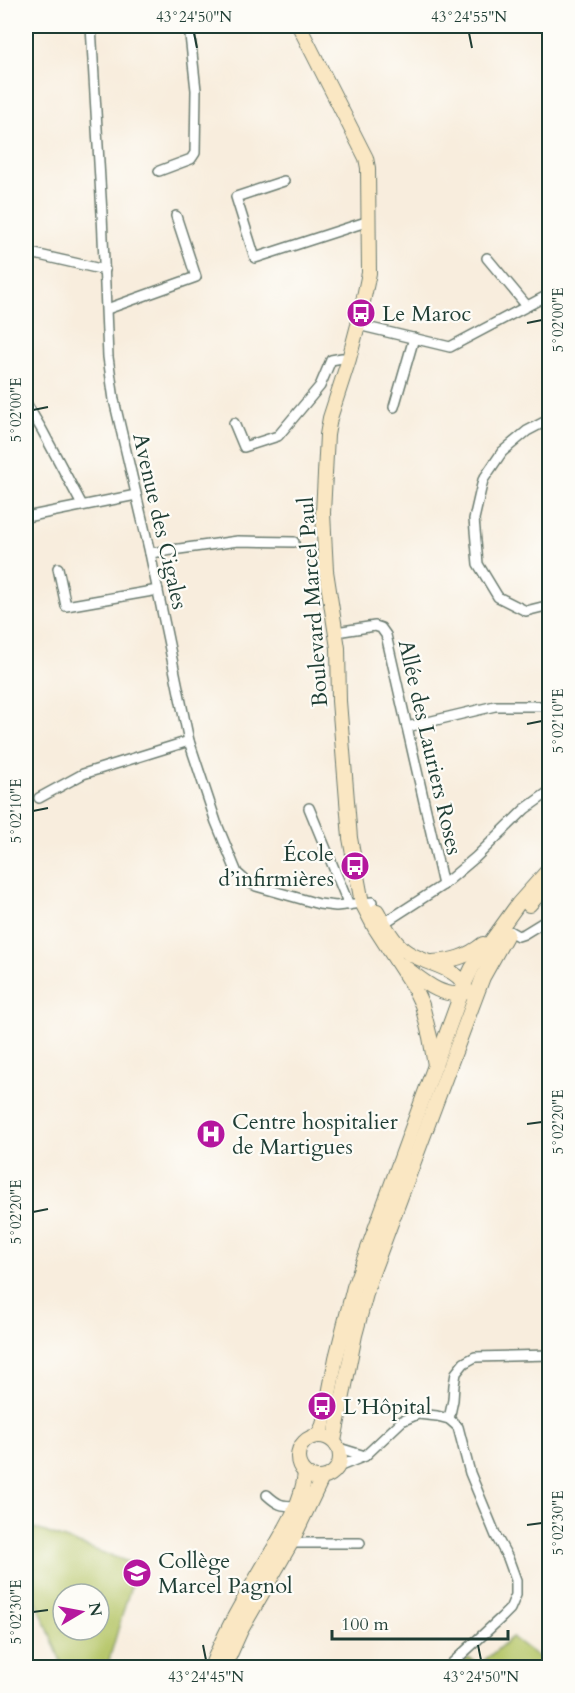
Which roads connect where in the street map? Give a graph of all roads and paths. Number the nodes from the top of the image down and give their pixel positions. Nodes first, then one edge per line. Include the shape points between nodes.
1 (91, 26) edge
2 (189, 26) edge
3 (299, 26) edge
4 (472, 26) edge
5 (480, 26) edge
6 (159, 171) dead end
7 (284, 181) dead end
8 (176, 216) dead end
9 (369, 221) junction
10 (26, 252) edge
11 (487, 258) dead end
12 (105, 270) junction
13 (549, 294) edge
14 (526, 306) junction
15 (107, 309) junction
16 (358, 326) junction
17 (414, 338) junction
18 (349, 359) junction
19 (26, 403) edge
20 (394, 407) dead end
21 (549, 419) edge
22 (234, 423) dead end
23 (136, 495) junction
24 (82, 506) junction
25 (26, 517) edge
26 (294, 542) dead end
27 (150, 553) junction
28 (58, 568) dead end
29 (158, 590) junction
30 (549, 605) edge
31 (336, 632) junction
32 (549, 706) edge
33 (407, 727) junction
34 (189, 741) junction
35 (549, 791) edge
36 (39, 798) dead end
37 (309, 808) dead end
38 (549, 861) edge
39 (549, 868) edge
40 (549, 882) edge
41 (443, 885) junction
42 (361, 903) junction
43 (549, 918) edge
44 (379, 926) junction
45 (509, 931) junction
46 (396, 960) junction
47 (428, 962) junction
48 (480, 986) junction
49 (464, 990) junction
50 (452, 1059) junction
51 (435, 1065) junction
52 (549, 1355) edge
53 (343, 1360) junction
54 (449, 1419) junction
55 (318, 1436) junction
56 (336, 1445) junction
57 (365, 1456) junction
58 (338, 1467) junction
59 (305, 1473) junction
60 (322, 1478) junction
61 (267, 1495) dead end
62 (296, 1506) junction
63 (284, 1543) junction
64 (360, 1543) dead end
65 (210, 1668) edge
66 (224, 1668) edge
67 (447, 1668) edge

1 - 12 street, Avenue des Cigales
2 - 6 street via 196,90 195,153 191,159
3 - 9 main road, Boulevard Marcel Paul via 366,158
4 - 5 street
7 - 9 street via 236,197 255,258
8 - 15 street via 196,277
9 - 16 main road, Boulevard Marcel Paul via 369,273
10 - 12 street
11 - 14 street
12 - 15 street, Avenue des Cigales
13 - 14 street
14 - 17 street via 450,347
15 - 23 street, Avenue des Cigales via 114,400
16 - 17 street
16 - 18 main road, Boulevard Marcel Paul
17 - 20 street
18 - 22 street via 331,360 320,386 278,436 244,447
18 - 31 main road, Boulevard Marcel Paul via 330,418 327,446 326,571
19 - 24 street
21 - 30 street via 502,452 483,480 474,519 478,564 498,597 526,611
23 - 24 street
23 - 27 street, Avenue des Cigales
24 - 25 street
26 - 27 street via 238,541
27 - 29 street, Avenue des Cigales
28 - 29 street via 66,606
29 - 34 street, Avenue des Cigales
31 - 33 street, Allée des Lauriers Roses via 381,628 386,635
31 - 42 main road, Boulevard Marcel Paul via 350,838
32 - 33 street via 495,706
33 - 41 street, Allée des Lauriers Roses
34 - 36 street via 83,774
34 - 42 street, Avenue des Cigales via 237,873 256,886 301,899 336,906
35 - 41 street
37 - 42 street
38 - 47 main road via 510,904 483,945 464,957
39 - 49 main road via 472,968
40 - 45 main road
41 - 44 street
42 - 44 main road, Boulevard Marcel Paul
43 - 45 street via 525,934 518,936
44 - 46 main road, Boulevard Marcel Paul
44 - 47 main road, Boulevard Marcel Paul via 403,949
45 - 48 main road
46 - 49 main road, Boulevard Marcel Paul via 443,992
46 - 51 main road, Boulevard Marcel Paul via 422,1005
47 - 49 main road, Boulevard Marcel Paul via 456,975
48 - 49 main road
48 - 50 main road
49 - 50 main road via 464,1010 450,1047
49 - 51 main road
50 - 53 main road
51 - 53 main road via 354,1287
52 - 54 street via 475,1357 464,1363 456,1373
53 - 55 main road
53 - 56 main road
54 - 57 street via 418,1414 402,1421
54 - 67 street via 458,1427 470,1473 516,1580 516,1595 510,1609
55 - 56 main road via 327,1437
55 - 59 main road via 307,1439 300,1448 298,1461
56 - 57 street
56 - 58 main road
57 - 58 street
58 - 60 main road
59 - 60 main road
59 - 62 main road
60 - 63 main road
61 - 62 street via 277,1504
62 - 63 main road
63 - 64 street
63 - 65 main road via 265,1563
63 - 66 main road

